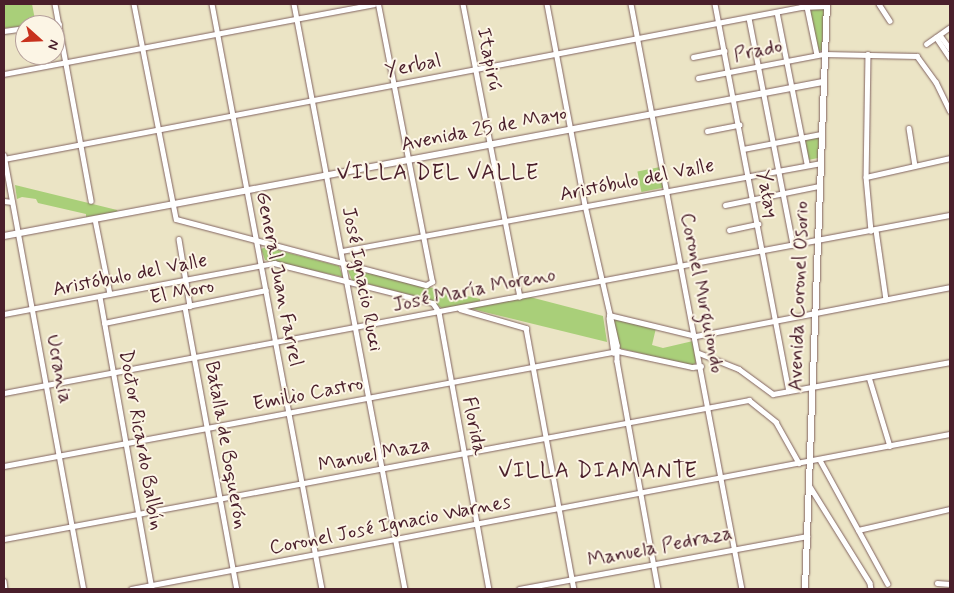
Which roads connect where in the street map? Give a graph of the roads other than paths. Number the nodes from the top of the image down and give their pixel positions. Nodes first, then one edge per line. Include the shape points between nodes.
1 (134, 4) edge
2 (212, 4) edge
3 (294, 4) edge
4 (373, 4) edge
5 (378, 4) edge
6 (463, 4) edge
7 (547, 4) edge
8 (631, 4) edge
9 (716, 4) edge
10 (879, 4) edge
11 (827, 5) edge
12 (800, 6) edge
13 (807, 6) junction
14 (777, 12) junction
15 (297, 18) junction
16 (749, 18) junction
17 (890, 21) dead end
18 (719, 24) junction
19 (950, 27) edge
20 (218, 33) junction
21 (938, 36) junction
22 (638, 39) junction
23 (926, 44) dead end
24 (142, 47) junction
25 (950, 49) edge
26 (724, 51) junction
27 (556, 54) junction
28 (824, 54) junction
29 (868, 54) junction
30 (817, 55) junction
31 (65, 57) edge
32 (693, 57) dead end
33 (950, 58) edge
34 (786, 61) junction
35 (66, 62) junction
36 (758, 66) junction
37 (475, 70) junction
38 (728, 72) junction
39 (4, 74) edge
40 (698, 78) dead end
41 (823, 82) junction
42 (393, 85) junction
43 (792, 87) junction
44 (764, 92) junction
45 (733, 98) junction
46 (312, 100) junction
47 (950, 111) edge
48 (653, 114) junction
49 (233, 115) junction
50 (739, 125) junction
51 (909, 128) dead end
52 (570, 129) junction
53 (158, 130) junction
54 (707, 131) dead end
55 (821, 134) junction
56 (802, 137) junction
57 (774, 143) junction
58 (81, 144) junction
59 (490, 144) junction
60 (743, 149) junction
61 (4, 157) edge
62 (950, 158) edge
63 (408, 160) junction
64 (820, 162) junction
65 (807, 164) junction
66 (915, 166) junction
67 (779, 169) junction
68 (748, 175) junction
69 (6, 176) edge
70 (327, 176) junction
71 (866, 177) junction
72 (819, 186) junction
73 (667, 190) junction
74 (248, 191) junction
75 (784, 193) junction
76 (753, 199) junction
77 (4, 201) edge
78 (91, 201) dead end
79 (12, 202) junction
80 (171, 205) junction
81 (585, 205) junction
82 (725, 205) dead end
83 (950, 215) edge
84 (95, 219) junction
85 (504, 220) junction
86 (758, 224) junction
87 (729, 230) dead end
88 (874, 230) junction
89 (18, 234) junction
90 (4, 236) edge
91 (422, 236) junction
92 (179, 239) dead end
93 (256, 242) junction
94 (818, 242) junction
95 (793, 245) junction
96 (342, 251) junction
97 (764, 251) junction
98 (344, 264) junction
99 (261, 265) junction
100 (682, 266) junction
101 (186, 280) junction
102 (602, 281) junction
103 (348, 282) junction
104 (950, 287) edge
105 (266, 290) junction
106 (110, 294) junction
107 (100, 296) junction
108 (520, 296) junction
109 (886, 299) junction
110 (188, 306) junction
111 (459, 308) junction
112 (32, 309) junction
113 (439, 312) junction
114 (814, 312) junction
115 (4, 314) edge
116 (609, 315) junction
117 (776, 321) junction
118 (104, 323) junction
119 (356, 327) junction
120 (696, 336) junction
121 (276, 342) junction
122 (615, 351) junction
123 (699, 353) junction
124 (194, 357) junction
125 (950, 362) edge
126 (532, 366) junction
127 (701, 366) junction
128 (113, 372) junction
129 (869, 377) junction
130 (451, 382) junction
131 (47, 385) junction
132 (811, 387) junction
133 (790, 391) junction
134 (4, 393) edge
135 (370, 397) junction
136 (708, 406) junction
137 (289, 413) junction
138 (628, 422) junction
139 (207, 428) junction
140 (950, 434) edge
141 (545, 438) junction
142 (126, 444) junction
143 (890, 446) junction
144 (464, 453) junction
145 (60, 456) junction
146 (820, 460) junction
147 (810, 462) junction
148 (800, 463) junction
149 (4, 466) edge
150 (383, 468) junction
151 (721, 478) junction
152 (302, 484) junction
153 (809, 485) junction
154 (640, 493) junction
155 (220, 499) junction
156 (558, 509) junction
157 (950, 509) edge
158 (139, 514) junction
159 (478, 523) junction
160 (73, 527) junction
161 (858, 530) junction
162 (807, 536) junction
163 (4, 539) edge
164 (397, 539) junction
165 (734, 548) junction
166 (315, 554) junction
167 (653, 564) junction
168 (234, 570) junction
169 (572, 579) junction
170 (4, 581) edge
171 (937, 583) dead end
172 (888, 584) dead end
173 (950, 584) edge
174 (152, 587) edge
175 (5, 589) edge
176 (84, 589) edge
177 (131, 589) edge
178 (237, 589) edge
179 (322, 589) edge
180 (405, 589) edge
181 (489, 589) edge
182 (520, 589) edge
183 (574, 589) edge
184 (658, 589) edge
185 (742, 589) edge
186 (805, 589) edge
187 (871, 589) edge

1 - 24 street
2 - 20 street, General Juan Farrel
3 - 15 street, José Ignacio Rucci
4 - 15 street
5 - 42 street
6 - 37 street, Itapirú
7 - 27 street
8 - 22 street, Coronel Murguiondo
9 - 18 street, Yatay
10 - 17 street
11 - 13 street, Yerbal
11 - 28 main road, Avenida Coronel Osorio
12 - 13 street, Yerbal
12 - 14 street, Yerbal
13 - 30 street
14 - 16 street, Yerbal
14 - 34 street
15 - 20 street
15 - 46 street, José Ignacio Rucci
16 - 18 street, Yerbal
16 - 36 street
18 - 22 street, Yerbal
18 - 26 street, Yatay
19 - 21 street
20 - 24 street
20 - 49 street, General Juan Farrel
21 - 23 street
21 - 25 street
21 - 33 street
22 - 27 street, Yerbal
22 - 48 street, Coronel Murguiondo
24 - 35 street
24 - 53 street
26 - 32 street
26 - 38 street, Yatay
27 - 37 street, Yerbal
27 - 52 street
28 - 29 street, Prado
28 - 30 street, Prado
28 - 41 main road, Avenida Coronel Osorio
29 - 47 street, Prado via 920,57
29 - 71 street
30 - 34 street, Prado
31 - 35 street
34 - 36 street, Prado
34 - 43 street
35 - 39 street
35 - 58 street
36 - 38 street, Prado
36 - 44 street
37 - 42 street, Yerbal
37 - 59 street, Itapirú
38 - 40 street, Prado
38 - 45 street, Yatay
41 - 43 main road, Avenida 25 de Mayo
41 - 55 main road, Avenida Coronel Osorio
42 - 46 street, Yerbal
42 - 63 street
43 - 44 main road, Avenida 25 de Mayo
43 - 56 street
44 - 45 main road, Avenida 25 de Mayo
44 - 57 street
45 - 48 main road, Avenida 25 de Mayo
45 - 50 street, Yatay
46 - 49 street, Yerbal
46 - 70 street, José Ignacio Rucci
48 - 52 main road, Avenida 25 de Mayo
48 - 73 street, Coronel Murguiondo
49 - 53 street, Yerbal
49 - 74 street, General Juan Farrel
50 - 54 street
50 - 60 street, Yatay
51 - 66 street
52 - 59 main road, Avenida 25 de Mayo
52 - 81 street
53 - 58 street, Yerbal
53 - 80 street
55 - 56 street
55 - 64 main road, Avenida Coronel Osorio
56 - 57 street
56 - 65 street
57 - 60 street
57 - 67 street
58 - 61 street, Yerbal
58 - 78 street
59 - 63 main road, Avenida 25 de Mayo
59 - 85 street, Itapirú
60 - 68 street, Yatay
61 - 69 street, Ucrania
62 - 66 street
63 - 70 main road, Avenida 25 de Mayo
63 - 91 street
64 - 65 street, Aristóbulo del Valle
64 - 72 main road, Avenida Coronel Osorio
65 - 67 street, Aristóbulo del Valle
66 - 71 street
67 - 68 street, Aristóbulo del Valle
67 - 75 street
68 - 73 street, Aristóbulo del Valle
68 - 76 street, Yatay
69 - 79 street, Ucrania
70 - 74 main road, Avenida 25 de Mayo
70 - 96 street, José Ignacio Rucci
71 - 88 street
72 - 75 street
72 - 94 main road, Avenida Coronel Osorio
73 - 81 street, Aristóbulo del Valle
73 - 100 street, Coronel Murguiondo
74 - 80 main road, Avenida 25 de Mayo
74 - 93 street, General Juan Farrel
75 - 76 street
75 - 95 street
76 - 82 street
76 - 86 street, Yatay
77 - 79 street
79 - 89 street, Ucrania
80 - 84 main road, Avenida 25 de Mayo
80 - 93 street via 176,219
81 - 85 street, Aristóbulo del Valle
81 - 102 street
83 - 88 street, José María Moreno
84 - 89 main road, Avenida 25 de Mayo
84 - 106 street
85 - 91 street, Aristóbulo del Valle
85 - 108 street, Itapirú
86 - 87 street
86 - 97 street, Yatay
88 - 94 street, José María Moreno
88 - 109 street
89 - 90 main road, Avenida 25 de Mayo
89 - 112 street, Ucrania
91 - 96 street, Aristóbulo del Valle
91 - 98 street via 430,285
92 - 101 street, Batalla de Boquerón
93 - 98 street
93 - 99 street, General Juan Farrel
94 - 95 street, José María Moreno
94 - 114 main road, Avenida Coronel Osorio
95 - 97 street, José María Moreno
96 - 98 street, José Ignacio Rucci
97 - 100 street, José María Moreno
97 - 117 street, Yatay
98 - 103 street, José Ignacio Rucci
99 - 101 street, Aristóbulo del Valle
99 - 103 street, Aristóbulo del Valle via 278,264
99 - 105 street, General Juan Farrel
100 - 102 street, José María Moreno
100 - 120 street, Coronel Murguiondo
101 - 106 street, Aristóbulo del Valle
101 - 110 street, Batalla de Boquerón
102 - 108 street, José María Moreno
102 - 116 street
103 - 113 street, Aristóbulo del Valle via 429,302
103 - 119 street, José Ignacio Rucci
104 - 109 street
105 - 110 street, El Moro
105 - 121 street, General Juan Farrel
106 - 107 street, Aristóbulo del Valle
107 - 112 street, Aristóbulo del Valle
107 - 118 street, Doctor Ricardo Balbín
108 - 111 street, José María Moreno
109 - 114 street
110 - 118 street, El Moro
110 - 124 street, Batalla de Boquerón
111 - 113 street, José María Moreno
111 - 126 street via 526,328
112 - 115 street, Aristóbulo del Valle
112 - 131 street, Ucrania
113 - 119 street, José María Moreno
113 - 130 street, Florida
114 - 117 street
114 - 132 main road, Avenida Coronel Osorio
116 - 120 street
116 - 122 street
117 - 120 street
117 - 133 street, Yatay
118 - 128 street, Doctor Ricardo Balbín
119 - 121 street, José María Moreno
119 - 135 street, José Ignacio Rucci
120 - 123 street, Coronel Murguiondo
121 - 124 street, José María Moreno
121 - 137 street, General Juan Farrel
122 - 126 street, Emilio Castro
122 - 127 street via 692,368
122 - 138 street
123 - 127 street, Coronel Murguiondo
123 - 133 street via 739,370 773,394
124 - 128 street, José María Moreno
124 - 139 street, Batalla de Boquerón
125 - 129 street
126 - 130 street, Emilio Castro
126 - 141 street
127 - 136 street, Coronel Murguiondo
128 - 131 street, José María Moreno
128 - 142 street, Doctor Ricardo Balbín
129 - 132 street
129 - 143 street
130 - 135 street, Emilio Castro
130 - 144 street, Florida
131 - 134 street, José María Moreno
131 - 145 street, Ucrania
132 - 133 street
132 - 147 main road, Avenida Coronel Osorio
135 - 137 street, Emilio Castro
135 - 150 street, José Ignacio Rucci
136 - 138 street, Manuel Maza
136 - 148 street, Manuel Maza via 749,400 776,422
136 - 151 street, Coronel Murguiondo
137 - 139 street, Emilio Castro
137 - 152 street, General Juan Farrel
138 - 141 street, Manuel Maza
138 - 154 street
139 - 142 street, Emilio Castro
139 - 155 street, Batalla de Boquerón
140 - 143 street, Coronel José Ignacio Warnes
141 - 144 street, Manuel Maza
141 - 156 street
142 - 145 street, Emilio Castro
142 - 158 street, Doctor Ricardo Balbín
143 - 146 street, Coronel José Ignacio Warnes
144 - 150 street, Manuel Maza
144 - 159 street, Florida
145 - 149 street, Emilio Castro
145 - 160 street, Ucrania
146 - 147 street, Coronel José Ignacio Warnes
146 - 161 street
147 - 148 street, Coronel José Ignacio Warnes
147 - 153 main road, Avenida Coronel Osorio
148 - 151 street, Coronel José Ignacio Warnes
150 - 152 street, Manuel Maza
150 - 164 street, José Ignacio Rucci
151 - 154 street, Coronel José Ignacio Warnes
151 - 165 street, Coronel Murguiondo
152 - 155 street, Manuel Maza
152 - 166 street, General Juan Farrel
153 - 162 main road, Avenida Coronel Osorio
153 - 187 street
154 - 156 street, Coronel José Ignacio Warnes
154 - 167 street
155 - 158 street, Manuel Maza
155 - 168 street, Batalla de Boquerón
156 - 159 street, Coronel José Ignacio Warnes
156 - 169 street
157 - 161 street
158 - 160 street, Manuel Maza
158 - 174 street, Doctor Ricardo Balbín
159 - 164 street, Coronel José Ignacio Warnes
159 - 181 street, Florida
160 - 163 street, Manuel Maza
160 - 176 street, Ucrania
161 - 172 street
162 - 165 street, Manuela Pedraza
162 - 186 main road, Avenida Coronel Osorio
164 - 166 street, Coronel José Ignacio Warnes
164 - 180 street, José Ignacio Rucci
165 - 167 street, Manuela Pedraza
165 - 185 street, Coronel Murguiondo
166 - 168 street, Coronel José Ignacio Warnes
166 - 179 street, General Juan Farrel
167 - 169 street, Manuela Pedraza
167 - 184 street
168 - 174 street, Coronel José Ignacio Warnes
168 - 178 street, Batalla de Boquerón
169 - 182 street, Manuela Pedraza
169 - 183 street
170 - 175 street
171 - 173 street
174 - 177 street, Coronel José Ignacio Warnes

